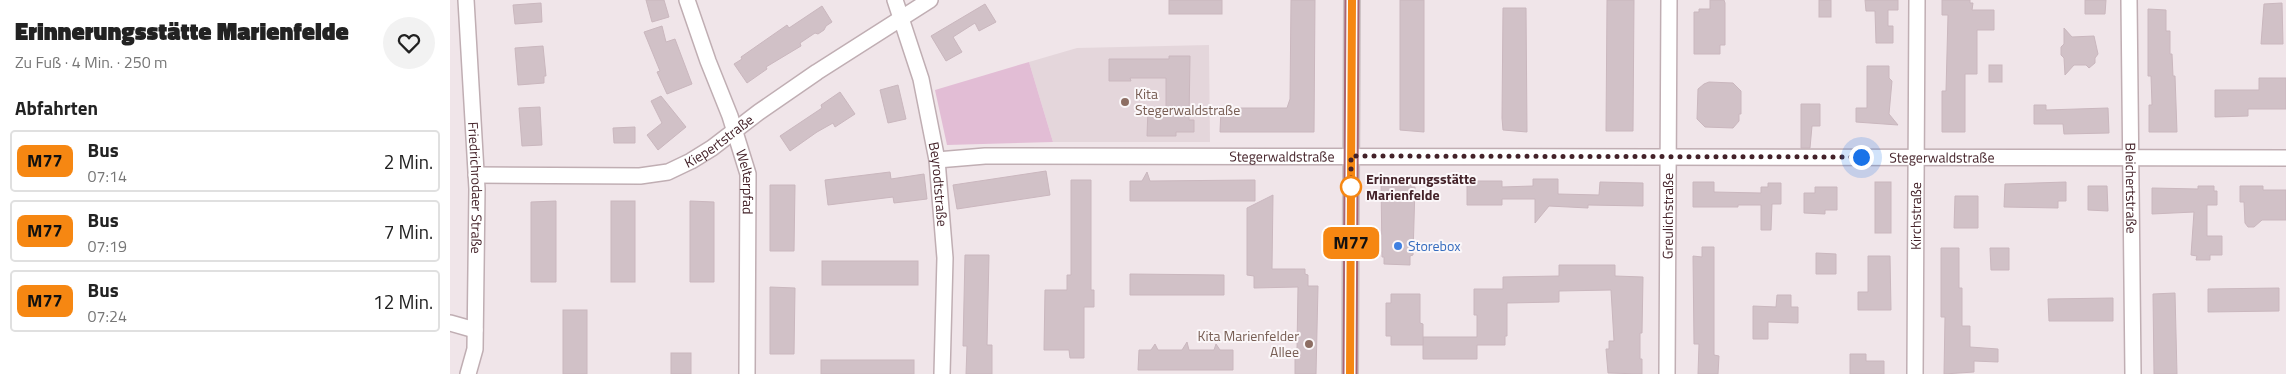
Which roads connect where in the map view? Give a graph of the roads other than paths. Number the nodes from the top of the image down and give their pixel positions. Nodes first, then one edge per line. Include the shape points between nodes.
1 (466, 0) edge
2 (688, 0) edge
3 (895, 0) edge
4 (930, 0) edge
5 (1352, 0) edge
6 (1669, 0) edge
7 (1917, 0) edge
8 (2129, 0) edge
9 (901, 18) junction
10 (734, 131) junction
11 (1351, 156) junction
12 (1668, 157) junction
13 (1916, 157) junction
14 (2130, 158) junction
15 (2286, 158) edge
16 (937, 160) junction
17 (476, 176) junction
18 (450, 323) edge
19 (475, 330) junction
20 (468, 374) edge
21 (747, 374) edge
22 (942, 374) edge
23 (1350, 374) edge
24 (1667, 374) edge
25 (1916, 374) edge
26 (2133, 374) edge

1 - 17 street, Friedrichrodaer Straße
2 - 10 street, Welterpfad
3 - 9 street, Beyrodtstraße
4 - 9 street, Kiepertstraße
5 - 11 main road
6 - 12 street, Greulichstraße
7 - 13 street, Kirchstraße
8 - 14 street, Bleichertstraße
9 - 10 street, Kiepertstraße
9 - 16 street, Beyrodtstraße via 920,79
10 - 17 street, Kiepertstraße via 691,161 659,174
10 - 21 street, Welterpfad via 748,174
11 - 12 street, Stegerwaldstraße
11 - 16 street, Stegerwaldstraße via 985,156
11 - 23 main road
12 - 13 street, Stegerwaldstraße
12 - 24 street, Greulichstraße
13 - 14 street, Stegerwaldstraße
13 - 25 street, Kirchstraße
14 - 15 street, Stegerwaldstraße
14 - 26 street, Bleichertstraße
16 - 22 street, Beyrodtstraße via 945,258
17 - 19 street, Friedrichrodaer Straße
18 - 19 street
19 - 20 street, Friedrichrodaer Straße via 475,349

